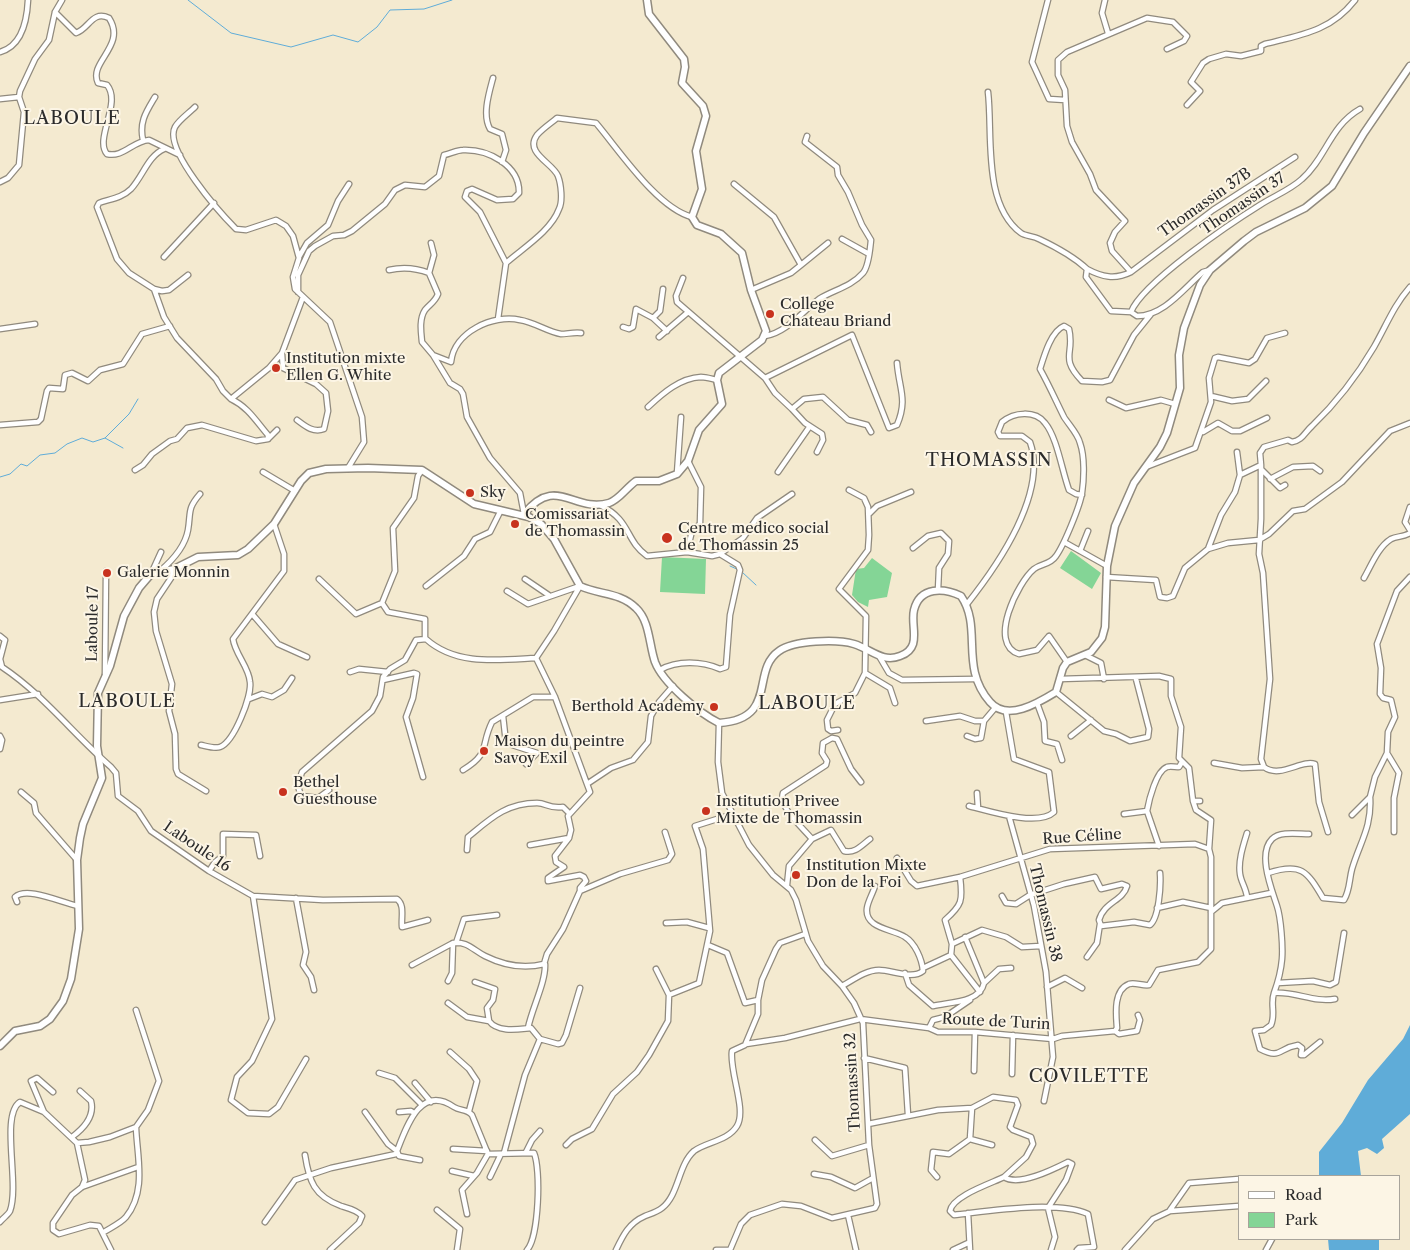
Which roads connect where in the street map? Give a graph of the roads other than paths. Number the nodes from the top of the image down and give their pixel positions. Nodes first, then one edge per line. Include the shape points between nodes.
1 (28, 0) edge
2 (62, 0) edge
3 (647, 0) edge
4 (1048, 0) edge
5 (1105, 0) edge
6 (1355, 0) edge
7 (55, 12) junction
8 (1108, 33) junction
9 (1167, 50) dead end
10 (0, 52) edge
11 (1410, 66) edge
12 (493, 78) dead end
13 (988, 92) dead end
14 (19, 97) junction
15 (155, 97) dead end
16 (0, 99) edge
17 (1064, 100) junction
18 (1187, 105) dead end
19 (195, 107) dead end
20 (1360, 109) dead end
21 (807, 136) dead end
22 (143, 140) junction
23 (164, 149) junction
24 (180, 155) junction
25 (1295, 157) dead end
26 (502, 162) junction
27 (0, 182) edge
28 (349, 184) dead end
29 (734, 184) dead end
30 (214, 203) junction
31 (692, 217) junction
32 (842, 239) dead end
33 (431, 243) dead end
34 (828, 243) dead end
35 (869, 254) junction
36 (164, 257) dead end
37 (299, 258) junction
38 (506, 264) junction
39 (801, 265) junction
40 (1087, 269) junction
41 (389, 270) dead end
42 (1210, 270) junction
43 (1131, 272) junction
44 (429, 273) junction
45 (188, 275) dead end
46 (683, 278) dead end
47 (302, 287) dead end
48 (1410, 287) edge
49 (154, 289) junction
50 (663, 290) dead end
51 (751, 290) junction
52 (298, 292) junction
53 (303, 297) junction
54 (1132, 312) junction
55 (687, 313) junction
56 (1151, 314) junction
57 (653, 318) junction
58 (498, 319) junction
59 (35, 324) dead end
60 (170, 326) junction
61 (623, 327) dead end
62 (0, 329) edge
63 (666, 331) junction
64 (581, 333) dead end
65 (1286, 333) dead end
66 (765, 336) junction
67 (659, 338) dead end
68 (282, 353) junction
69 (433, 355) junction
70 (741, 356) junction
71 (898, 363) dead end
72 (765, 378) junction
73 (717, 380) junction
74 (1266, 381) dead end
75 (1210, 396) junction
76 (231, 399) junction
77 (1109, 400) dead end
78 (1175, 404) junction
79 (648, 407) dead end
80 (792, 410) junction
81 (681, 417) dead end
82 (1267, 418) dead end
83 (296, 420) dead end
84 (1410, 422) edge
85 (0, 425) edge
86 (810, 426) junction
87 (277, 430) dead end
88 (871, 432) dead end
89 (1202, 432) junction
90 (268, 438) junction
91 (817, 452) dead end
92 (1237, 452) dead end
93 (688, 460) junction
94 (348, 468) junction
95 (1145, 468) junction
96 (1261, 468) junction
97 (135, 470) dead end
98 (422, 470) junction
99 (1320, 471) dead end
100 (263, 472) dead end
101 (778, 472) dead end
102 (677, 474) junction
103 (1240, 475) junction
104 (1270, 479) junction
105 (1285, 485) dead end
106 (849, 490) dead end
107 (295, 491) junction
108 (911, 492) dead end
109 (200, 494) dead end
110 (792, 494) dead end
111 (1082, 494) junction
112 (597, 503) junction
113 (1410, 507) edge
114 (502, 510) junction
115 (524, 514) junction
116 (868, 516) junction
117 (274, 524) junction
118 (1088, 531) dead end
119 (1410, 532) edge
120 (1259, 540) junction
121 (1064, 542) junction
122 (913, 548) dead end
123 (1208, 550) junction
124 (1080, 551) junction
125 (161, 552) dead end
126 (687, 552) junction
127 (720, 554) junction
128 (1107, 566) junction
129 (174, 569) junction
130 (106, 571) dead end
131 (160, 571) junction
132 (151, 574) junction
133 (1410, 577) edge
134 (1106, 578) junction
135 (1364, 578) dead end
136 (319, 579) dead end
137 (525, 579) dead end
138 (426, 586) dead end
139 (580, 586) junction
140 (938, 590) junction
141 (507, 591) dead end
142 (550, 596) junction
143 (382, 603) junction
144 (966, 604) junction
145 (253, 615) junction
146 (0, 636) edge
147 (425, 639) junction
148 (864, 648) junction
149 (1085, 655) junction
150 (879, 656) junction
151 (307, 657) dead end
152 (536, 658) junction
153 (1067, 662) junction
154 (660, 670) junction
155 (350, 672) dead end
156 (388, 672) junction
157 (865, 673) junction
158 (105, 678) junction
159 (292, 678) dead end
160 (975, 679) junction
161 (1104, 679) junction
162 (1136, 679) junction
163 (382, 680) junction
164 (1060, 680) junction
165 (673, 686) junction
166 (1056, 692) junction
167 (38, 694) junction
168 (555, 697) junction
169 (250, 699) junction
170 (0, 700) edge
171 (895, 703) dead end
172 (1037, 703) junction
173 (995, 708) junction
174 (1006, 712) junction
175 (503, 716) junction
176 (1092, 720) junction
177 (926, 721) dead end
178 (984, 721) junction
179 (719, 723) junction
180 (838, 730) dead end
181 (0, 736) edge
182 (967, 736) dead end
183 (1071, 736) dead end
184 (201, 745) dead end
185 (0, 749) edge
186 (1387, 754) junction
187 (98, 756) junction
188 (1062, 760) dead end
189 (1182, 762) junction
190 (1214, 763) dead end
191 (526, 764) dead end
192 (1264, 767) junction
193 (463, 770) dead end
194 (423, 777) dead end
195 (861, 782) dead end
196 (588, 784) junction
197 (329, 790) dead end
198 (206, 791) dead end
199 (21, 792) dead end
200 (977, 793) dead end
201 (1370, 797) junction
202 (1193, 801) junction
203 (1200, 801) dead end
204 (969, 806) dead end
205 (978, 808) junction
206 (1147, 811) junction
207 (569, 813) junction
208 (733, 814) junction
209 (1124, 814) dead end
210 (1352, 815) dead end
211 (1009, 816) junction
212 (665, 832) dead end
213 (1328, 832) dead end
214 (1394, 832) dead end
215 (1246, 833) dead end
216 (1309, 834) dead end
217 (569, 838) junction
218 (812, 839) junction
219 (870, 839) dead end
220 (530, 846) dead end
221 (1159, 846) junction
222 (1209, 849) junction
223 (467, 850) dead end
224 (260, 856) dead end
225 (1019, 857) junction
226 (897, 858) dead end
227 (77, 860) junction
228 (209, 871) junction
229 (1160, 873) dead end
230 (1268, 873) junction
231 (960, 877) junction
232 (787, 885) junction
233 (875, 886) dead end
234 (580, 891) junction
235 (1271, 893) junction
236 (253, 896) junction
237 (1002, 896) dead end
238 (1030, 896) junction
239 (1247, 897) junction
240 (296, 898) junction
241 (17, 902) dead end
242 (78, 906) junction
243 (1157, 908) junction
244 (1211, 909) junction
245 (497, 915) dead end
246 (428, 920) dead end
247 (666, 923) dead end
248 (1100, 924) junction
249 (709, 928) junction
250 (1344, 933) dead end
251 (806, 934) junction
252 (965, 937) junction
253 (454, 943) junction
254 (952, 944) junction
255 (708, 945) junction
256 (1041, 946) junction
257 (951, 956) junction
258 (1087, 957) dead end
259 (544, 964) junction
260 (412, 965) dead end
261 (923, 968) junction
262 (1011, 968) dead end
263 (656, 969) dead end
264 (905, 973) junction
265 (448, 981) dead end
266 (475, 982) dead end
267 (984, 983) junction
268 (1278, 983) junction
269 (842, 986) junction
270 (1047, 987) junction
271 (580, 988) dead end
272 (1082, 988) dead end
273 (314, 990) dead end
274 (980, 992) junction
275 (1274, 993) junction
276 (669, 995) junction
277 (971, 999) junction
278 (1335, 999) dead end
279 (758, 1000) junction
280 (448, 1003) dead end
281 (136, 1010) dead end
282 (1138, 1015) dead end
283 (860, 1019) junction
284 (489, 1021) junction
285 (528, 1028) junction
286 (929, 1028) junction
287 (1115, 1031) junction
288 (975, 1032) junction
289 (1013, 1035) junction
290 (540, 1039) junction
291 (1054, 1039) junction
292 (1320, 1042) dead end
293 (746, 1044) junction
294 (0, 1046) edge
295 (450, 1052) dead end
296 (864, 1058) junction
297 (306, 1059) dead end
298 (974, 1071) dead end
299 (379, 1073) dead end
300 (1012, 1074) dead end
301 (415, 1084) dead end
302 (80, 1091) dead end
303 (53, 1092) dead end
304 (1044, 1101) dead end
305 (431, 1102) junction
306 (422, 1106) junction
307 (972, 1108) junction
308 (469, 1111) junction
309 (44, 1112) junction
310 (365, 1112) dead end
311 (399, 1112) dead end
312 (414, 1113) junction
313 (908, 1115) junction
314 (5, 1121) dead end
315 (868, 1124) junction
316 (136, 1127) junction
317 (540, 1131) dead end
318 (72, 1137) junction
319 (815, 1140) dead end
320 (970, 1140) junction
321 (77, 1143) junction
322 (869, 1144) junction
323 (566, 1145) dead end
324 (992, 1145) dead end
325 (454, 1149) dead end
326 (397, 1152) junction
327 (488, 1152) junction
328 (526, 1152) junction
329 (503, 1154) junction
330 (305, 1155) dead end
331 (5, 1156) dead end
332 (420, 1160) dead end
333 (138, 1167) junction
334 (452, 1171) dead end
335 (814, 1174) dead end
336 (308, 1176) junction
337 (474, 1176) junction
338 (937, 1176) dead end
339 (490, 1177) dead end
340 (1004, 1177) junction
341 (873, 1178) junction
342 (1238, 1179) edge
343 (82, 1187) junction
344 (1238, 1206) edge
345 (1048, 1208) junction
346 (437, 1210) dead end
347 (1170, 1211) junction
348 (968, 1213) junction
349 (467, 1214) dead end
350 (848, 1215) junction
351 (0, 1222) edge
352 (265, 1222) dead end
353 (104, 1232) junction
354 (968, 1243) junction
355 (111, 1250) edge
356 (330, 1250) edge
357 (457, 1250) edge
358 (528, 1250) edge
359 (616, 1250) edge
360 (716, 1250) edge
361 (730, 1250) edge
362 (856, 1250) edge
363 (953, 1250) edge
364 (970, 1250) edge
365 (1051, 1250) edge
366 (1077, 1250) edge
367 (1124, 1250) edge

1 - 10 street via 21,35 9,50
2 - 7 street
3 - 31 main road via 649,14 684,59 682,83 703,106 706,114 706,124 696,151 702,189
4 - 17 street via 1032,62 1049,98
5 - 8 street via 1102,13
6 - 18 street via 1347,12 1329,25 1266,44 1261,46 1261,51 1209,59 1190,82 1200,91
7 - 14 street via 49,40 36,59
7 - 22 street via 76,33 96,16 105,16 111,21 113,42 99,65 96,79 98,83 107,85 110,91 103,147 112,156
8 - 9 street via 1147,18 1173,22 1187,36
8 - 17 street via 1067,52 1058,60
11 - 42 main road via 1332,186 1304,208 1256,232
12 - 26 street via 487,102 487,124 502,134 506,150
13 - 40 street via 993,186 1004,213 1022,234 1033,236 1075,258
14 - 16 street
14 - 27 street via 24,112 19,165
15 - 22 street via 145,112
17 - 43 street via 1072,142 1096,190 1125,221 1110,243
19 - 24 street via 175,127
20 - 54 street, Thomassin 37 via 1347,116 1303,178 1222,229 1154,283 1135,302
21 - 35 street via 805,142 837,168 871,240
22 - 23 street via 153,141
23 - 24 street
23 - 49 street via 149,162 130,190 114,200 98,204 120,264
24 - 30 street via 187,171
25 - 43 street, Thomassin 37B via 1213,210
26 - 38 street via 516,175 519,193 512,199 497,200 472,189 465,198 480,212
26 - 52 street via 486,153 462,150 444,155 439,176 425,187 405,185 395,190 385,204 347,235 333,236 309,251 298,275
28 - 37 street via 328,225 307,243
29 - 39 street via 774,217
30 - 36 street
30 - 37 street via 236,229 246,230 276,220 286,226 293,236
31 - 38 street via 661,201 596,123 557,118 536,136 534,144 538,156 558,174 559,212
31 - 51 main road via 697,225 721,234 742,253
32 - 35 street
33 - 44 street via 434,255
34 - 39 street
35 - 66 street via 864,272 852,282 820,299 772,335
37 - 52 street via 293,277
38 - 58 street
39 - 51 street via 791,273
40 - 43 street via 1105,277 1121,277
40 - 54 street via 1086,276 1111,311
41 - 44 street via 399,268
42 - 56 street via 1203,272
42 - 78 main road via 1200,285 1184,328 1179,355 1181,378
44 - 69 street via 438,294 425,311 421,323 422,342
45 - 49 street via 169,290
46 - 55 street via 676,300
47 - 52 street
48 - 96 street via 1393,309 1347,388 1304,437 1264,447 1260,453
49 - 60 street
50 - 57 street via 660,311
51 - 66 main road
52 - 53 street
53 - 68 street
53 - 94 street via 330,322 362,417 364,442
54 - 56 street via 1137,316
55 - 63 street
55 - 70 street
56 - 111 street via 1134,335 1110,380 1082,381 1074,374 1068,364 1071,336 1064,326 1043,357 1040,369 1080,442
57 - 61 street via 636,309 633,327
57 - 63 street
58 - 64 street via 519,319 561,334
58 - 69 street via 476,327 452,352 451,362
59 - 62 street
60 - 76 street
60 - 85 street via 142,334 124,364 100,370 91,380 72,373 65,375 63,389 49,388 46,391 38,422
63 - 67 street
65 - 75 street via 1266,338 1255,359 1248,363 1215,358 1209,378
66 - 70 main road
68 - 76 street via 270,368
68 - 83 street via 283,368 316,384 326,394 328,411 324,429 310,429
69 - 115 street via 450,383 463,394 467,417 490,458 520,493
70 - 72 street
70 - 73 main road via 719,373
71 - 72 street via 903,402 897,425 892,428 885,422 852,335
72 - 80 street
73 - 79 street via 698,378 678,384
73 - 93 main road via 722,404 700,430
74 - 75 street via 1248,399 1232,401
75 - 89 street
76 - 90 street via 252,414
77 - 78 street via 1126,408 1161,400
78 - 95 main road via 1167,433
80 - 86 street
80 - 88 street via 804,398 823,397 842,416 854,423 868,425
81 - 102 street
82 - 89 street via 1240,431 1232,431 1218,423
84 - 120 street via 1390,431 1332,490 1305,509 1293,511 1280,526
86 - 91 street via 822,434 823,440
86 - 101 street
87 - 90 street
89 - 95 street via 1195,448
90 - 97 street via 256,441 202,424 193,426
92 - 103 street
93 - 102 main road
93 - 126 street via 702,487 700,524 692,531
94 - 98 main road
94 - 107 main road via 309,473
95 - 128 main road via 1126,498 1115,526
96 - 103 street
96 - 104 street
96 - 120 street
98 - 114 main road via 468,501
98 - 143 street via 414,498 392,528 395,571
99 - 104 street via 1313,466 1293,468
100 - 107 street
102 - 112 main road via 659,481 636,481 610,502
103 - 123 street
104 - 105 street via 1280,488
106 - 116 street via 864,498
107 - 117 main road
108 - 116 street via 877,506
109 - 131 street via 190,506 183,545
110 - 127 street via 757,518 743,538
111 - 121 street
111 - 144 street via 1069,490 1045,422 1032,414 1020,414 1002,422 998,432 1000,436 1022,436 1030,442 1034,462 1032,482 1013,535 982,585
112 - 115 main road via 551,494 535,501
112 - 126 street via 622,520 636,548 647,556
113 - 119 street via 1405,522
114 - 115 main road
114 - 138 street via 490,532 475,539 464,556
115 - 139 main road via 541,524 554,539
116 - 148 street via 868,550 839,589 866,616
117 - 129 main road via 238,555 198,557
117 - 145 street via 285,566
118 - 124 street
119 - 135 street via 1392,539 1383,547
120 - 123 street via 1228,543
120 - 192 street via 1270,655 1270,688 1260,756
121 - 124 street
121 - 153 street via 1051,563 1034,568 1024,580 1006,617 1004,630 1010,648 1019,654 1037,650 1049,636
122 - 140 street via 934,533 941,533 949,541 948,554 939,568
123 - 134 street via 1185,568 1176,591 1167,598 1160,597 1156,580
124 - 128 street
125 - 132 street
126 - 127 street
127 - 154 street via 738,565 740,570 730,615 726,667 670,664
128 - 134 main road
129 - 131 main road
129 - 198 street via 157,599 154,612 156,631 172,684 169,711 175,734 176,769 178,774
130 - 158 street, Laboule 17
131 - 132 main road
132 - 158 main road via 139,588 124,616
133 - 186 street via 1397,591 1377,644 1381,668 1380,694 1391,700 1395,712 1388,732
134 - 149 main road via 1102,638
136 - 143 street via 356,614
137 - 142 street
139 - 142 street
139 - 152 street
139 - 154 main road via 618,595 636,608 644,617
140 - 144 main road via 961,596
140 - 150 main road via 930,591 917,604 914,611 915,640 911,649 895,658
141 - 142 street via 526,604
143 - 147 street via 388,612 425,619
144 - 160 main road
145 - 151 street via 278,644
145 - 169 street via 233,639 250,681
146 - 167 street via 5,640 1,652 2,668
147 - 152 street via 441,650 476,660
147 - 156 street via 416,640 405,660
148 - 150 main road
148 - 157 street
148 - 179 main road via 835,641 780,650 771,662 756,707 747,716
149 - 153 main road
149 - 161 street via 1101,663
150 - 160 street via 888,673 902,680
152 - 168 street
153 - 164 main road
154 - 165 main road
155 - 156 street via 359,669
156 - 163 street
157 - 171 street via 890,688
157 - 180 street via 855,693 835,704 830,713 828,729
158 - 187 main road via 98,693
159 - 169 street via 284,690 272,697 262,694
160 - 173 main road
161 - 162 street
161 - 164 street
162 - 176 street via 1149,729 1146,739 1130,741 1104,731
162 - 189 street via 1159,676 1171,679 1171,696 1181,727 1179,753
163 - 194 street via 414,673 418,677 406,717
163 - 197 street via 380,696 372,711 302,772 298,783 302,796 318,798
164 - 166 main road
165 - 179 main road via 708,718
165 - 196 street via 651,716 648,742 633,760 610,768
166 - 172 main road
166 - 176 street
167 - 170 street
167 - 187 street
168 - 175 street via 533,697
168 - 196 street
169 - 184 street via 224,745 217,748
172 - 174 main road
172 - 188 street via 1044,722 1045,741 1057,744
173 - 174 main road
173 - 178 street
174 - 211 street via 1014,759 1049,772 1054,809 1052,814 1044,817
175 - 191 street via 506,744 537,753
175 - 193 street via 491,724 482,754
176 - 183 street
177 - 178 street via 960,716
178 - 182 street via 981,738
179 - 208 street, Thomassin 32 via 720,781
181 - 185 street
186 - 201 street via 1375,777
186 - 214 street via 1399,773 1394,798
187 - 227 main road via 102,778 83,824
187 - 228 street, Laboule 16 via 116,773 118,796 138,810 151,831
189 - 202 street via 1189,768
189 - 206 street via 1179,767 1166,767 1151,793
190 - 192 street via 1242,768
192 - 213 street via 1284,770 1315,764 1319,802
195 - 218 street via 837,739 823,743 826,764 782,795 784,805
196 - 207 street via 590,792
199 - 227 street via 34,803 36,813
200 - 205 street
201 - 210 street
201 - 230 street via 1370,823 1351,871 1344,900 1323,898 1315,883 1299,869 1287,867
202 - 203 street
202 - 222 street via 1196,810 1211,820
204 - 205 street
205 - 211 street
206 - 209 street
206 - 221 street
207 - 217 street
207 - 223 street via 563,807 552,809 538,803 505,808 468,837
208 - 232 street, Thomassin 32 via 759,858 773,875
208 - 249 street via 696,826 703,849
211 - 225 street, Thomassin 38
212 - 234 street via 672,854 668,860 597,882
215 - 239 street via 1240,871
216 - 230 street via 1286,834 1272,839 1267,851
217 - 220 street
217 - 234 street via 555,856 556,862 564,867 548,880 584,876 586,881
218 - 219 street via 831,830 844,851 848,852 855,851
218 - 232 street via 789,866
221 - 222 street, Rue Céline via 1195,844
221 - 225 street, Rue Céline via 1050,849
222 - 244 street
224 - 228 street via 256,836 223,834 223,856
225 - 231 street, Rue Céline
225 - 238 street, Thomassin 38
226 - 231 street, Rue Céline via 914,885
227 - 242 main road
228 - 236 street, Laboule 16
229 - 243 street
230 - 235 street
231 - 254 street via 960,904 945,920
232 - 251 street, Thomassin 32 via 796,900
233 - 261 street via 867,908 868,916 882,929 907,938
234 - 259 street via 564,929 546,954
235 - 239 street
235 - 268 street via 1278,906 1282,958
236 - 240 street, Laboule 16
236 - 297 street via 272,1020 252,1062 237,1076 231,1097 233,1103 248,1113 269,1114 278,1107
237 - 238 street via 1006,903 1011,904
238 - 248 street via 1093,877 1101,889 1126,885 1126,891 1103,908
238 - 256 street, Thomassin 38
239 - 244 street
240 - 246 street, Laboule 16 via 397,899 401,902 402,927
240 - 273 street via 306,952 303,965
241 - 242 street via 15,897 26,892
242 - 294 main road via 76,948 71,979 63,1001 50,1019 40,1026 15,1031
243 - 244 street via 1183,902
243 - 248 street via 1150,925 1134,922 1105,927
244 - 287 street via 1212,942 1208,955 1198,962 1158,970 1149,985 1127,985 1116,1004
245 - 253 street via 464,919
247 - 249 street via 687,922
248 - 258 street via 1097,943
249 - 255 street
250 - 268 street via 1336,982 1330,985 1312,981
251 - 269 street, Thomassin 32 via 824,966
251 - 279 street via 780,943 762,980
252 - 254 street
252 - 256 street via 982,930 1006,937 1025,948
252 - 267 street
253 - 259 street via 465,943 484,956 510,965
253 - 260 street
253 - 265 street via 452,974
254 - 257 street
255 - 276 street via 699,983
255 - 279 street via 727,953 745,1003
256 - 270 street, Thomassin 38
257 - 261 street
257 - 274 street
259 - 285 street via 543,982
261 - 264 street via 918,974
262 - 267 street via 999,969
263 - 276 street
264 - 269 street via 878,970
264 - 277 street via 909,985 932,1006
266 - 284 street via 495,989 487,1008
267 - 274 street
268 - 275 street
269 - 283 street, Thomassin 32
270 - 272 street via 1065,978
270 - 291 street, Thomassin 38
271 - 290 street via 562,1043
274 - 277 street
275 - 278 street via 1290,992 1308,998
275 - 292 street via 1271,1025 1255,1031 1260,1049 1277,1055 1298,1044 1302,1048 1301,1055 1304,1055
276 - 323 street via 668,1021 649,1055 637,1072 613,1094 592,1129
277 - 286 street via 945,1017 933,1020
279 - 293 street via 758,1014
280 - 284 street via 467,1017
281 - 316 street via 159,1081 148,1110
282 - 287 street, Route de Turin via 1137,1031 1118,1034
283 - 286 street, Route de Turin
283 - 293 street, Route de Turin via 786,1038
283 - 296 street, Thomassin 32
284 - 285 street via 498,1027
285 - 290 street via 535,1031
286 - 288 street, Route de Turin via 938,1032
287 - 291 street, Route de Turin
288 - 289 street, Route de Turin
288 - 298 street
289 - 291 street, Route de Turin
289 - 300 street
290 - 329 street via 525,1075
291 - 304 street, Thomassin 38 via 1052,1073
293 - 359 street via 732,1051 730,1063 738,1105 737,1126 692,1153 662,1208 633,1221
295 - 308 street via 477,1081
296 - 313 street via 905,1068
296 - 315 street, Thomassin 32
299 - 306 street via 395,1078
301 - 305 street
302 - 318 street via 91,1101 91,1114
303 - 309 street via 37,1078 31,1081
305 - 306 street
305 - 308 street via 445,1100 456,1108
306 - 312 street
307 - 313 street
307 - 320 street
307 - 340 street via 993,1097 1018,1102 1010,1127 1031,1137 1033,1144 1026,1157
308 - 327 street
309 - 314 street via 20,1102 10,1109
309 - 318 street
310 - 326 street
311 - 312 street
312 - 326 street
313 - 315 street
315 - 322 street, Thomassin 32
316 - 321 street via 110,1137
316 - 333 street
317 - 328 street
318 - 321 street
319 - 322 street via 832,1156
320 - 324 street
320 - 338 street via 949,1154 933,1152 931,1170
321 - 343 street via 85,1180
322 - 341 street, Thomassin 32
325 - 327 street
326 - 332 street
326 - 336 street
327 - 329 street
327 - 337 street
328 - 329 street
328 - 358 street via 534,1153 538,1178 536,1219
329 - 339 street
330 - 336 street
331 - 351 street via 11,1207
333 - 343 street
333 - 353 street via 141,1179 138,1196 125,1218
334 - 337 street
335 - 341 street via 831,1177 855,1188
336 - 352 street via 293,1182
336 - 356 street via 320,1193 362,1216 359,1223
337 - 349 street via 462,1190
340 - 345 street via 1022,1179 1040,1175 1071,1162 1072,1167
340 - 348 street via 975,1189 950,1208 954,1215
341 - 350 street, Thomassin 32 via 875,1208
342 - 347 street via 1189,1183
343 - 353 street via 72,1194 53,1223 53,1230 59,1234 90,1225 99,1226
344 - 347 street
345 - 348 street
345 - 365 street via 1055,1237
345 - 366 street via 1088,1214 1094,1247
346 - 357 street via 460,1229
347 - 367 street via 1153,1219
348 - 354 street
350 - 361 street via 832,1218 801,1206 782,1204 750,1215 741,1224
350 - 362 street
353 - 355 street
354 - 363 street
354 - 364 street
360 - 361 street

